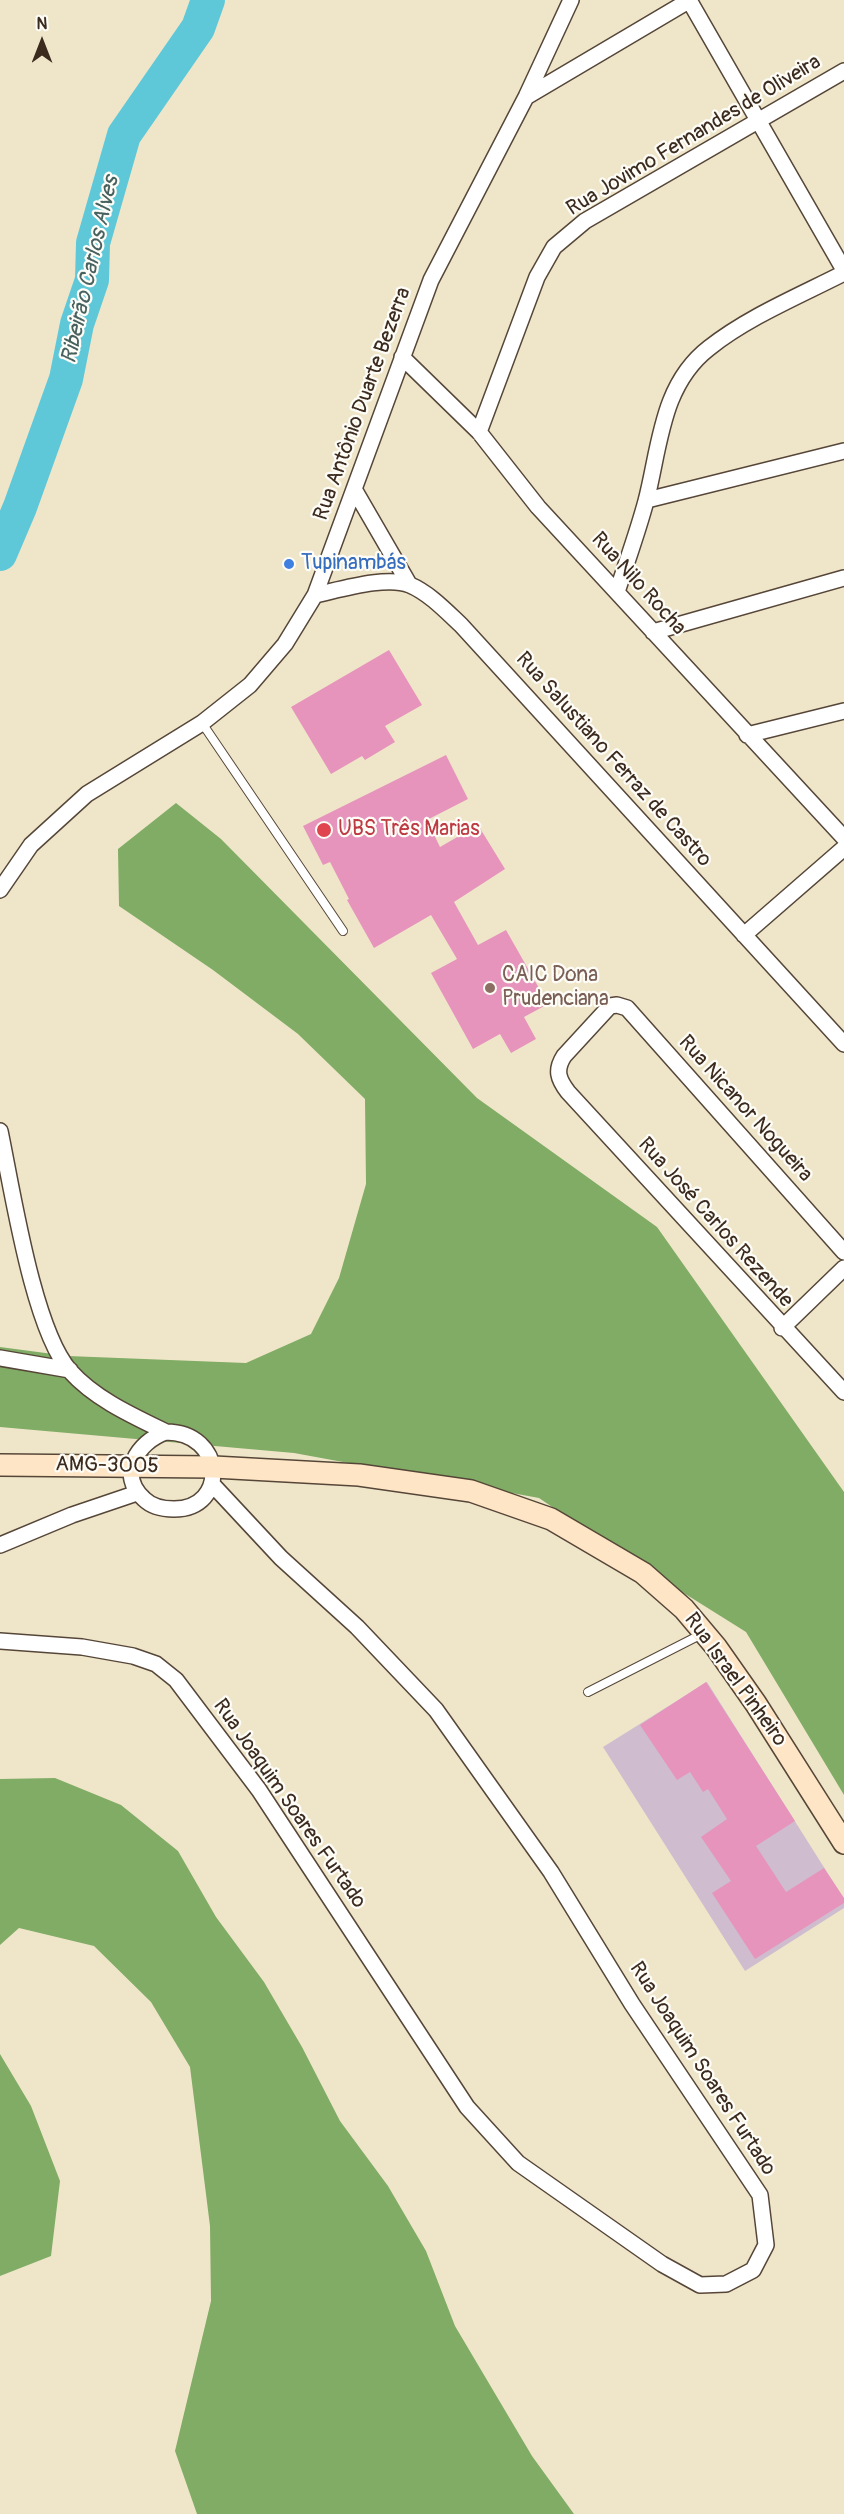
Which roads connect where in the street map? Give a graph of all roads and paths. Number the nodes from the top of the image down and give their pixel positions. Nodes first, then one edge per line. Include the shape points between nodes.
1 (571, 0) edge
2 (690, 0) edge
3 (844, 71) edge
4 (526, 97) junction
5 (760, 120) junction
6 (844, 271) edge
7 (402, 357) junction
8 (479, 432) junction
9 (844, 451) edge
10 (354, 489) junction
11 (647, 500) junction
12 (844, 578) edge
13 (410, 584) junction
14 (617, 592) junction
15 (315, 595) junction
16 (653, 632) junction
17 (844, 711) edge
18 (202, 723) junction
19 (747, 735) junction
20 (844, 838) edge
21 (844, 848) edge
22 (0, 890) edge
23 (343, 931) dead end
24 (744, 935) junction
25 (610, 1006) joint
26 (844, 1044) edge
27 (0, 1131) edge
28 (844, 1252) edge
29 (844, 1268) edge
30 (782, 1328) junction
31 (0, 1358) edge
32 (70, 1370) junction
33 (844, 1392) edge
34 (166, 1432) junction
35 (0, 1465) edge
36 (132, 1466) junction
37 (213, 1475) junction
38 (137, 1493) junction
39 (0, 1545) edge
40 (704, 1633) junction
41 (0, 1641) edge
42 (588, 1692) dead end
43 (844, 1843) edge

1 - 4 street, Rua Antônio Duarte Bezerra
2 - 4 street
2 - 5 street
3 - 5 street, Rua Jovimo Fernandes de Oliveira
4 - 7 street, Rua Antônio Duarte Bezerra via 431,280
5 - 6 street
5 - 8 street, Rua Jovimo Fernandes de Oliveira via 585,220 554,247 537,277
6 - 11 street via 708,348 686,371 672,394
7 - 8 street, Rua Nilo Rocha
7 - 10 street, Rua Antônio Duarte Bezerra
8 - 14 street, Rua Nilo Rocha via 538,507
9 - 11 street
10 - 13 street
10 - 15 street, Rua Antônio Duarte Bezerra
11 - 14 street
12 - 16 street
13 - 15 street via 362,584
13 - 24 street, Rua Salustiano Ferraz de Castro via 461,625
14 - 16 street, Rua Nilo Rocha
15 - 18 street, Rua Antônio Duarte Bezerra via 285,644 250,685
16 - 19 street, Rua Nilo Rocha
17 - 19 street
18 - 22 street, Rua Antônio Duarte Bezerra via 87,794 31,845
18 - 23 lane
19 - 20 street, Rua Nilo Rocha
21 - 24 street
24 - 26 street, Rua Salustiano Ferraz de Castro
25 - 28 street, Rua Nicanor Nogueira via 621,1005 632,1012
25 - 30 street, Rua José Carlos Rezende via 564,1056 559,1064 559,1079
27 - 32 street via 39,1300 53,1342
29 - 30 street
30 - 33 street, Rua José Carlos Rezende
31 - 32 street
32 - 34 street via 124,1411
34 - 36 street via 143,1444
34 - 37 street, Rua Joaquim Soares Furtado via 180,1432 203,1445
35 - 36 main road, AMG-3005
36 - 37 main road, AMG-3005
36 - 38 street
37 - 38 street via 208,1492 200,1501 180,1509 155,1506
37 - 40 main road, Rua Israel Pinheiro via 359,1475 471,1491 521,1506 551,1519 642,1573 684,1609
37 - 41 street, Rua Joaquim Soares Furtado via 280,1558 357,1627 436,1710 551,1872 632,2004 760,2195 766,2245 753,2270 726,2284 700,2285 662,2264 518,2163 467,2107 259,1790 176,1680 156,1664 134,1656 82,1647
38 - 39 street
40 - 42 lane
40 - 43 main road, Rua Israel Pinheiro via 756,1704

